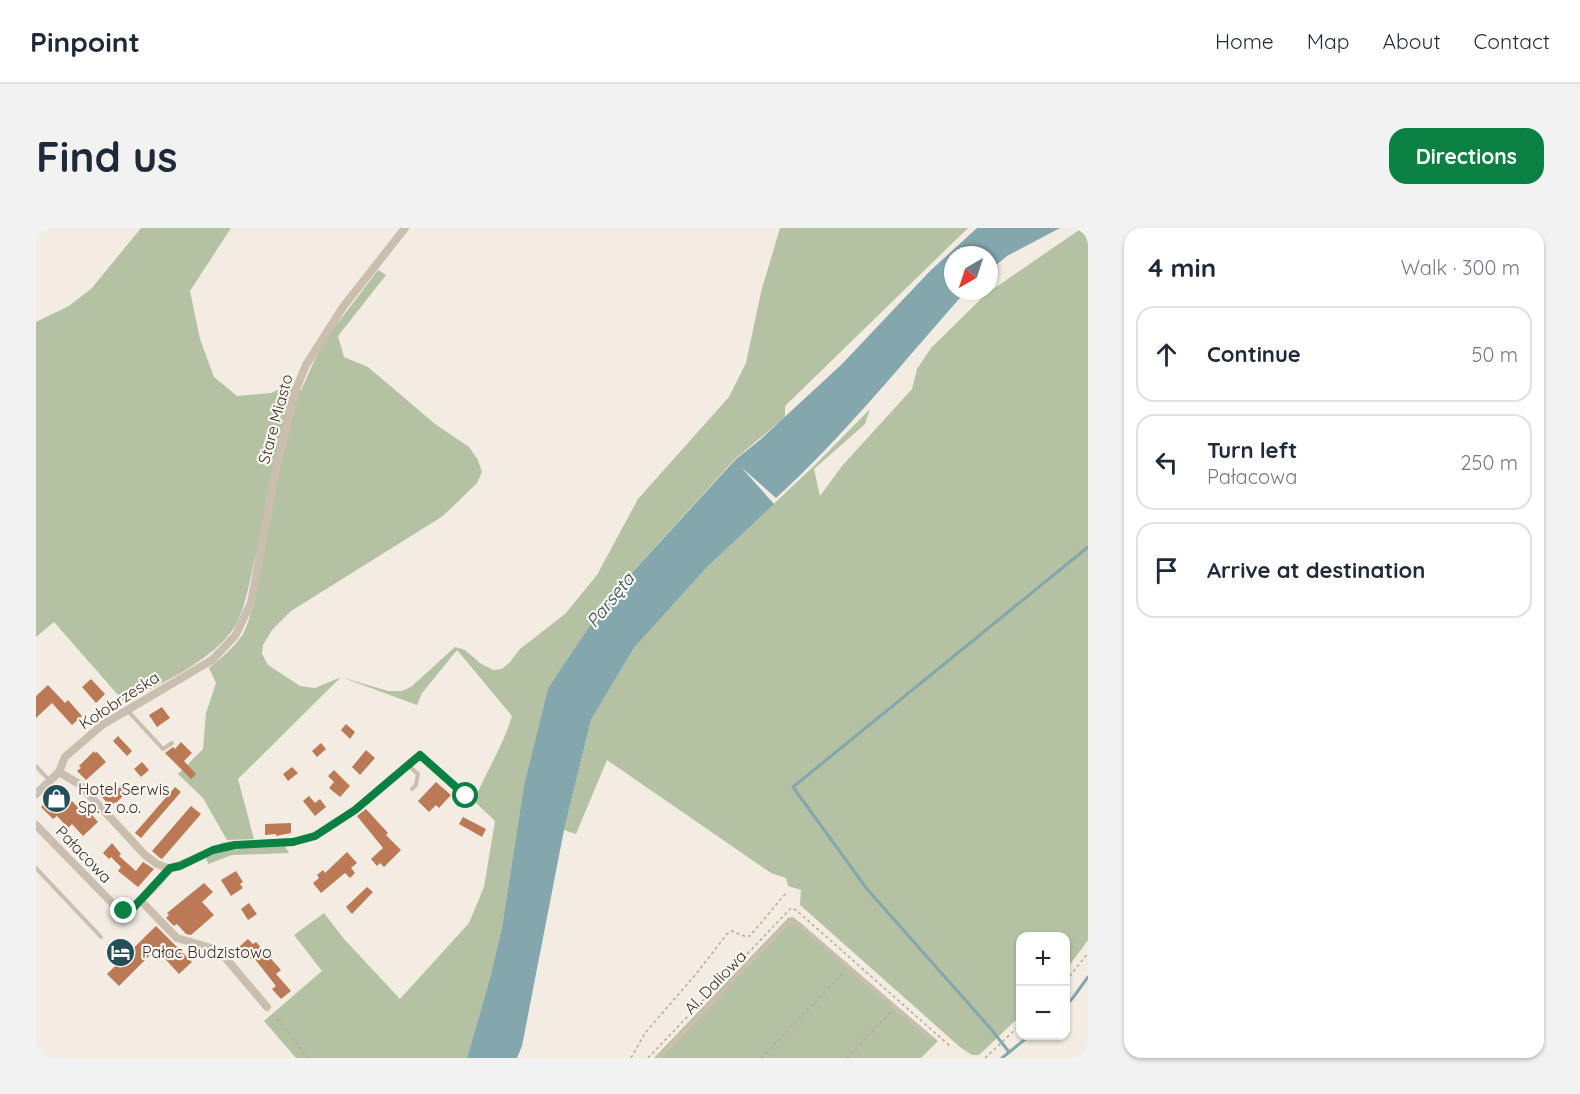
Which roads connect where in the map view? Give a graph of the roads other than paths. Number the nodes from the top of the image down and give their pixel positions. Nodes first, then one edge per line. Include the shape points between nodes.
1 (405, 228) edge
2 (230, 643) joint
3 (127, 709) junction
4 (172, 743) dead end
5 (407, 765) junction
6 (36, 766) edge
7 (58, 772) junction
8 (50, 781) junction
9 (412, 789) dead end
10 (36, 794) edge
11 (466, 796) dead end
12 (36, 825) edge
13 (36, 868) edge
14 (170, 868) junction
15 (140, 900) junction
16 (101, 937) dead end
17 (267, 1008) road end
18 (928, 1036) dead end
19 (659, 1058) edge

1 - 2 street, Stare Miasto via 343,308 306,364 274,478 251,603
2 - 3 street, Kołobrzeska via 206,663
3 - 4 lane via 163,749
3 - 7 street, Kołobrzeska via 65,757
5 - 9 lane via 418,774
5 - 11 street via 423,756
5 - 14 street via 355,810 308,839 225,846
6 - 8 lane
7 - 8 street, Kołobrzeska
7 - 14 street via 79,784 145,855
8 - 10 street, Kołobrzeska
12 - 15 street, Pałacowa via 115,907 128,910
13 - 16 lane
14 - 15 street
15 - 17 street via 177,938 223,954
18 - 19 lane, Al. Daliowa via 799,924 789,922

